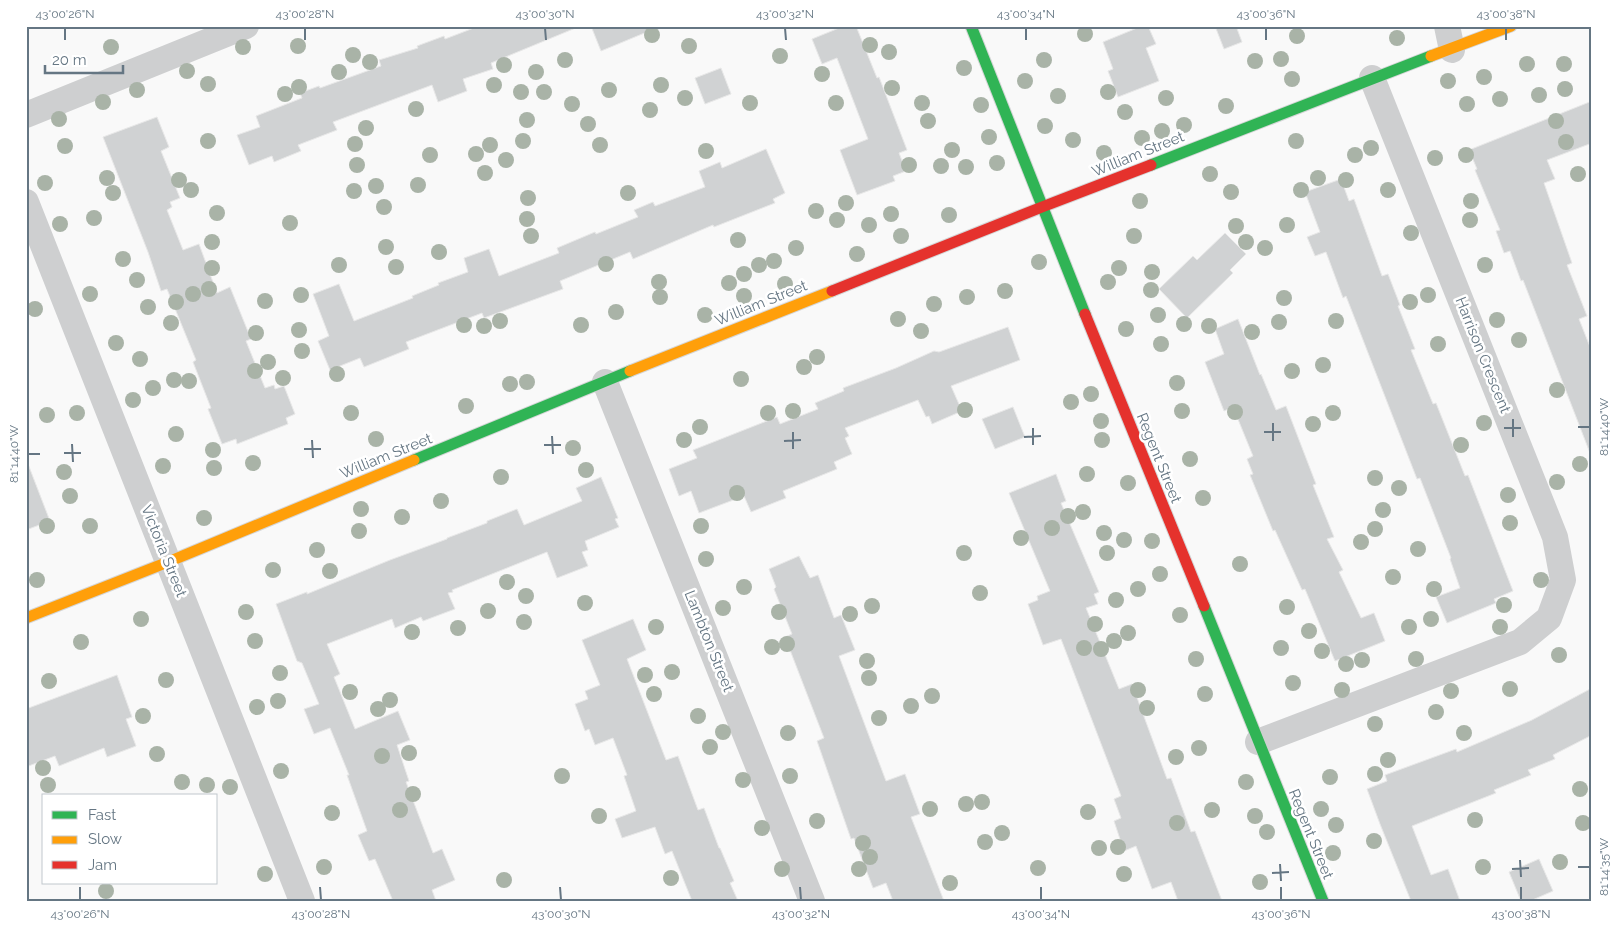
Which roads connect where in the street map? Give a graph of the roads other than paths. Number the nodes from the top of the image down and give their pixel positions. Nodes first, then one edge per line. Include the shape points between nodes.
1 (246, 26) edge
2 (971, 26) edge
3 (1511, 26) edge
4 (1449, 38) edge
5 (1372, 78) junction
6 (26, 115) edge
7 (26, 202) edge
8 (1042, 207) junction
9 (605, 382) junction
10 (168, 562) junction
11 (26, 618) edge
12 (1258, 742) junction
13 (302, 901) edge
14 (812, 901) edge
15 (1322, 901) edge

1 - 6 street
2 - 8 street, Regent Street
3 - 4 street, William Street
4 - 5 street, William Street
5 - 8 street, William Street
5 - 12 street, Harrison Crescent via 1555,536 1563,580 1550,618 1520,642
7 - 10 street, Victoria Street
8 - 9 street, William Street
8 - 12 street, Regent Street
9 - 10 street, William Street
9 - 14 street, Lambton Street
10 - 11 street, William Street
10 - 13 street, Victoria Street
12 - 15 street, Regent Street

